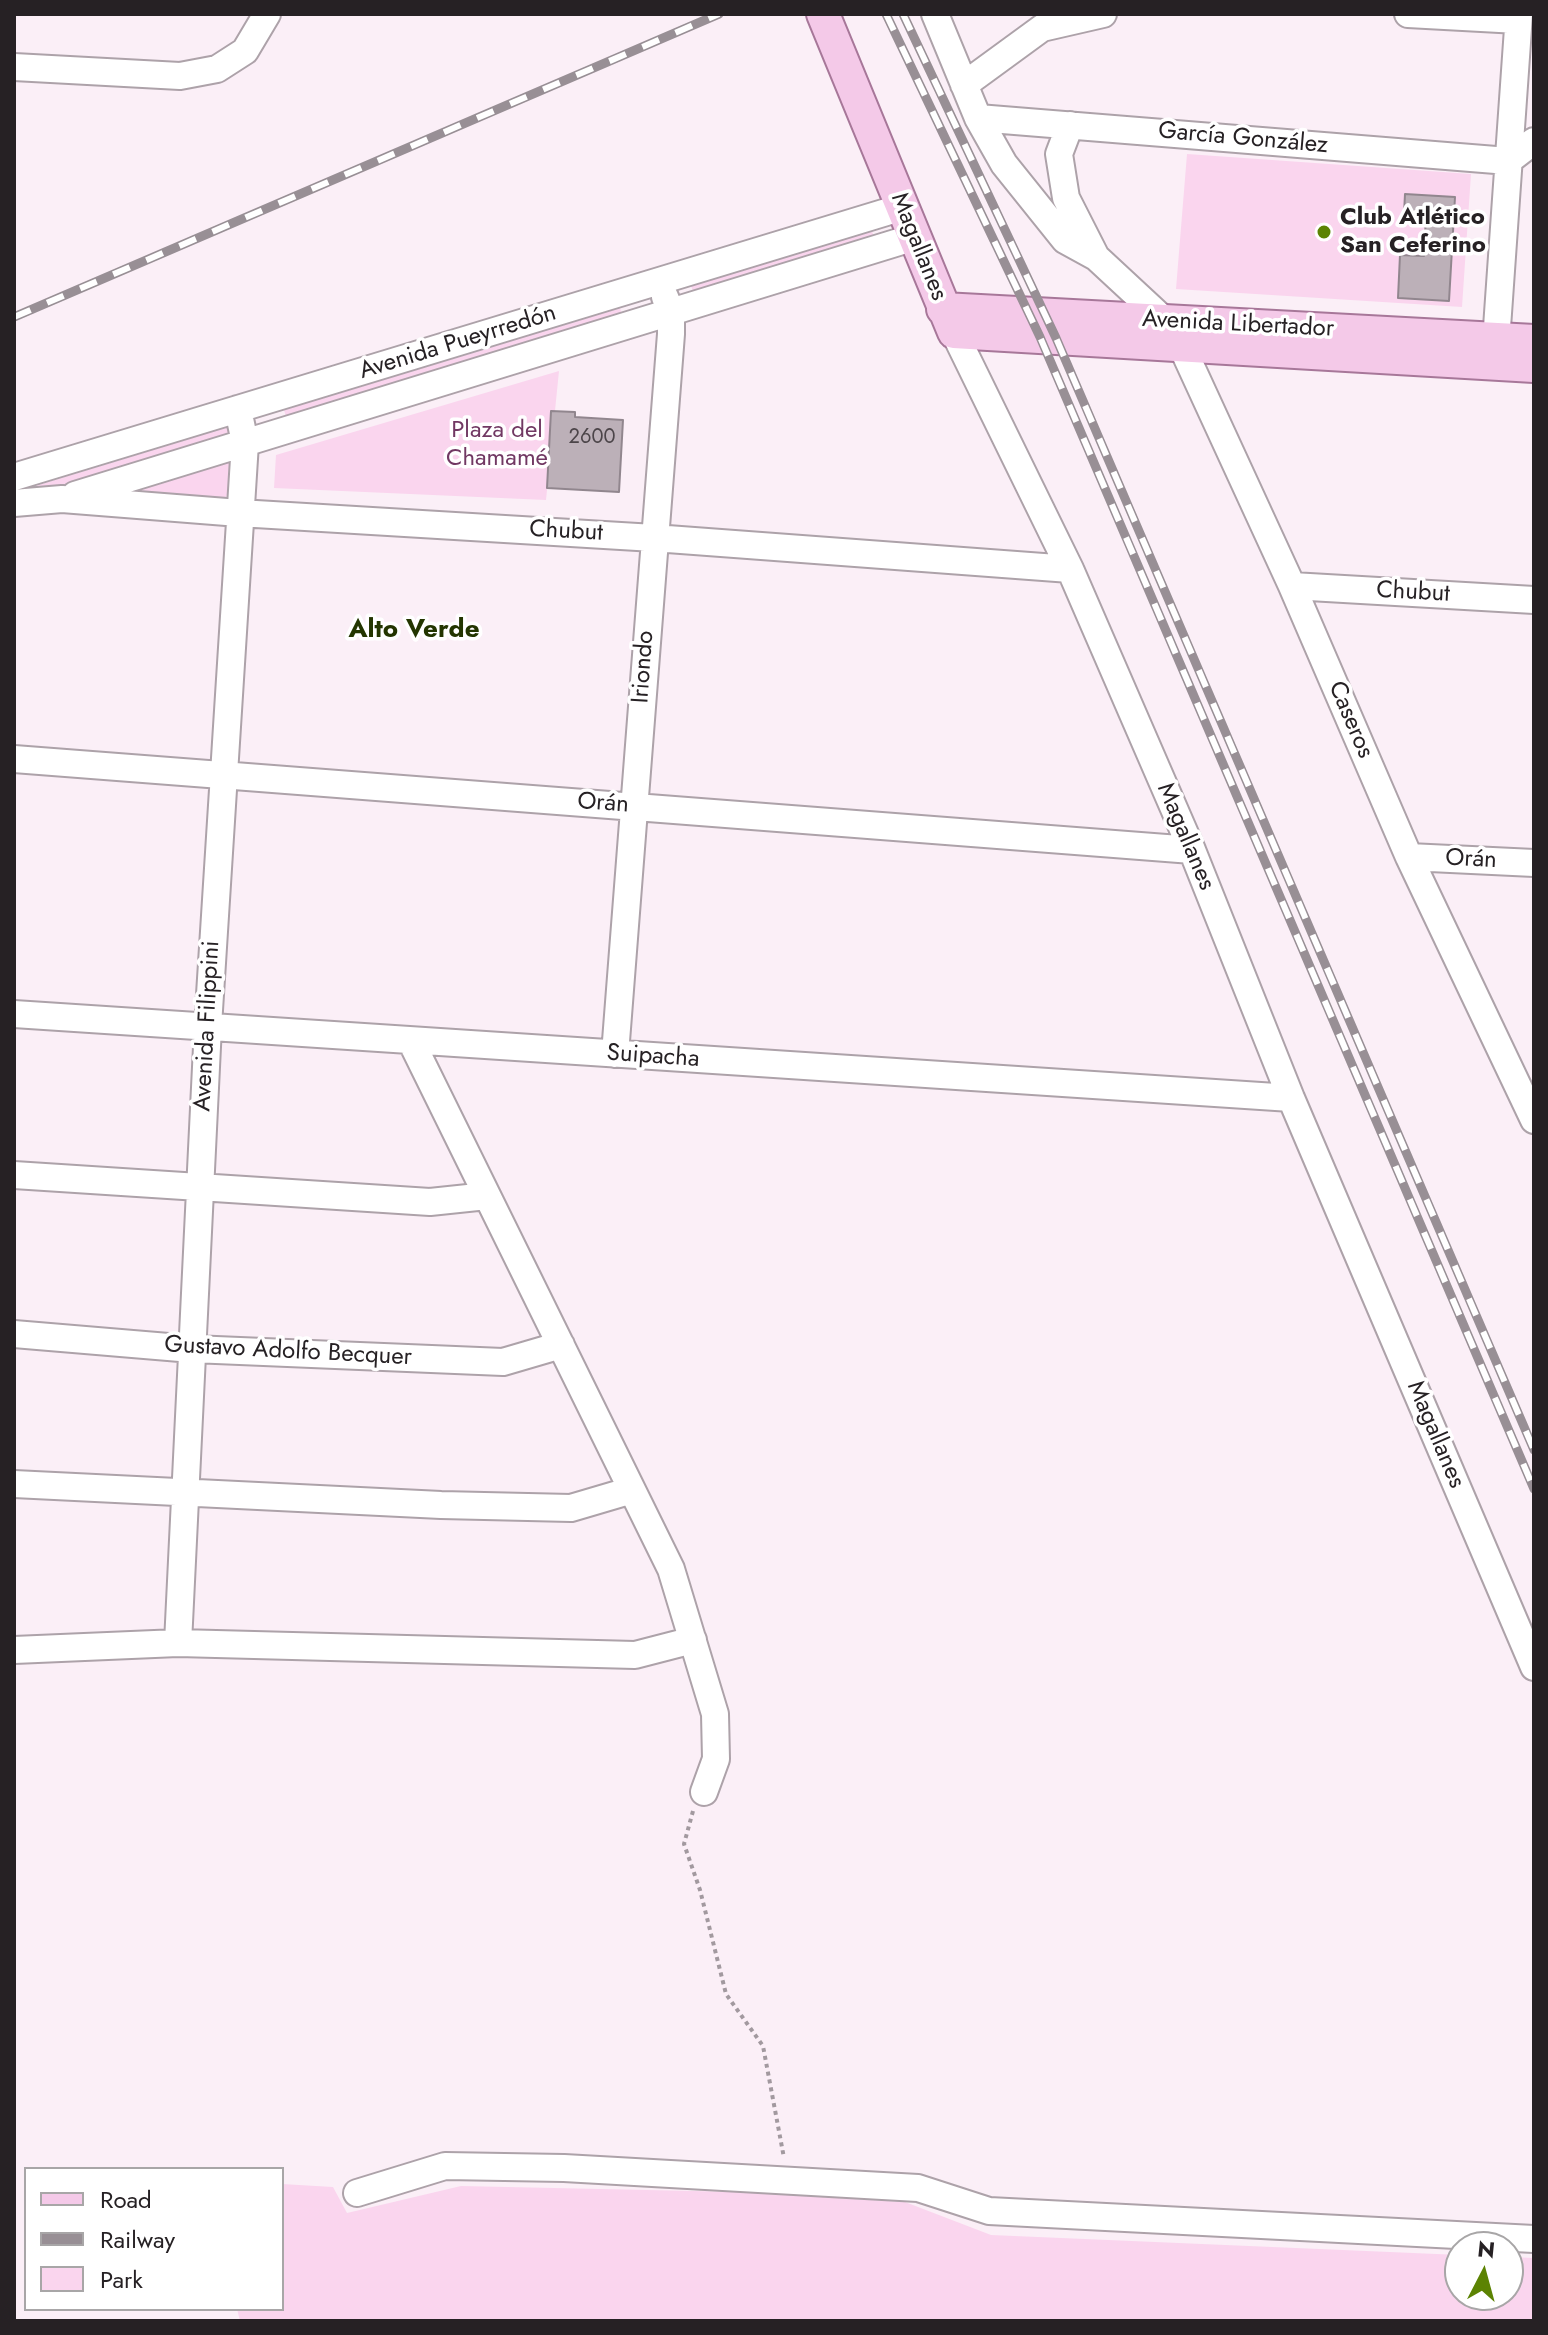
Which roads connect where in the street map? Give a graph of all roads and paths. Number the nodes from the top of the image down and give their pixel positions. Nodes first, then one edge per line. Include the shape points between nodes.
1 (267, 14) edge
2 (823, 14) edge
3 (935, 14) edge
4 (1103, 14) edge
5 (1408, 14) edge
6 (1519, 17) edge
7 (14, 67) edge
8 (964, 85) junction
9 (978, 118) junction
10 (1070, 125) junction
11 (1534, 141) edge
12 (1508, 161) junction
13 (903, 207) junction
14 (915, 237) junction
15 (1096, 257) junction
16 (660, 282) junction
17 (671, 312) junction
18 (948, 320) junction
19 (1174, 334) junction
20 (1534, 341) edge
21 (1495, 351) junction
22 (1534, 366) edge
23 (238, 409) junction
24 (245, 443) junction
25 (14, 477) edge
26 (62, 499) junction
27 (14, 503) edge
28 (14, 513) edge
29 (239, 513) junction
30 (654, 538) junction
31 (1070, 569) junction
32 (1292, 586) junction
33 (1534, 600) edge
34 (14, 759) edge
35 (223, 775) junction
36 (634, 807) junction
37 (1192, 850) junction
38 (1409, 857) junction
39 (1534, 863) edge
40 (14, 1014) edge
41 (208, 1026) junction
42 (411, 1041) junction
43 (615, 1054) junction
44 (1291, 1098) junction
45 (1534, 1120) edge
46 (14, 1175) edge
47 (200, 1187) junction
48 (487, 1196) junction
49 (14, 1334) edge
50 (561, 1345) junction
51 (192, 1349) junction
52 (14, 1484) edge
53 (632, 1490) junction
54 (185, 1491) junction
55 (693, 1640) junction
56 (178, 1643) junction
57 (14, 1650) edge
58 (1534, 1667) edge
59 (704, 1792) joint
60 (788, 2179) junction
61 (357, 2193) dead end
62 (1534, 2239) edge

1 - 7 street via 245,51 217,69 180,76
2 - 13 main road, Magallanes
3 - 8 street
4 - 8 street via 1042,28
5 - 6 street
6 - 12 street
8 - 9 street
9 - 10 street, García González
9 - 15 street via 1004,164 1065,240
10 - 12 street, García González
10 - 15 street via 1059,154 1066,198
11 - 12 street
12 - 21 street
13 - 14 main road, Magallanes
13 - 16 street, Avenida Pueyrredón
14 - 17 street, Avenida Pueyrredón
14 - 18 main road, Magallanes
15 - 19 street
16 - 17 street, Iriondo
16 - 23 street, Avenida Pueyrredón
17 - 24 street, Avenida Pueyrredón
17 - 30 street, Iriondo
18 - 19 main road, Avenida Libertador
18 - 31 street, Magallanes
19 - 21 main road, Avenida Libertador
19 - 32 street, Caseros
20 - 21 main road, Avenida Libertador
21 - 22 main road, Avenida Libertador
23 - 24 street, Avenida Filippini
23 - 25 street, Avenida Pueyrredón
24 - 26 street, Avenida Pueyrredón
24 - 29 street, Avenida Filippini
26 - 27 street, Avenida Pueyrredón
26 - 28 street, Avenida Pueyrredón
26 - 29 street, Chubut
29 - 30 street, Chubut
29 - 35 street, Avenida Filippini
30 - 31 street, Chubut
30 - 36 street, Iriondo
31 - 37 street, Magallanes
32 - 33 street, Chubut
32 - 38 street, Caseros
34 - 35 street, Orán
35 - 36 street, Orán
35 - 41 street, Avenida Filippini
36 - 37 street, Orán
36 - 43 street, Iriondo
37 - 44 street, Magallanes
38 - 39 street, Orán
38 - 45 street, Caseros
40 - 41 street, Suipacha
41 - 42 street, Suipacha
41 - 47 street, Avenida Filippini
42 - 43 street, Suipacha
42 - 48 street
43 - 44 street, Suipacha
44 - 58 street, Magallanes
46 - 47 street
47 - 48 street via 430,1202
47 - 51 street, Avenida Filippini
48 - 50 street
49 - 51 street, Gustavo Adolfo Becquer
50 - 51 street, Gustavo Adolfo Becquer via 503,1362
50 - 53 street
51 - 54 street, Avenida Filippini
52 - 54 street
53 - 54 street via 571,1508
53 - 55 street via 671,1569
54 - 56 street, Avenida Filippini
55 - 56 street via 635,1655
55 - 59 street via 715,1714 716,1759
56 - 57 street
59 - 60 path via 684,1844 726,1994 763,2046
60 - 61 street via 445,2166
60 - 62 street via 918,2188 989,2211

